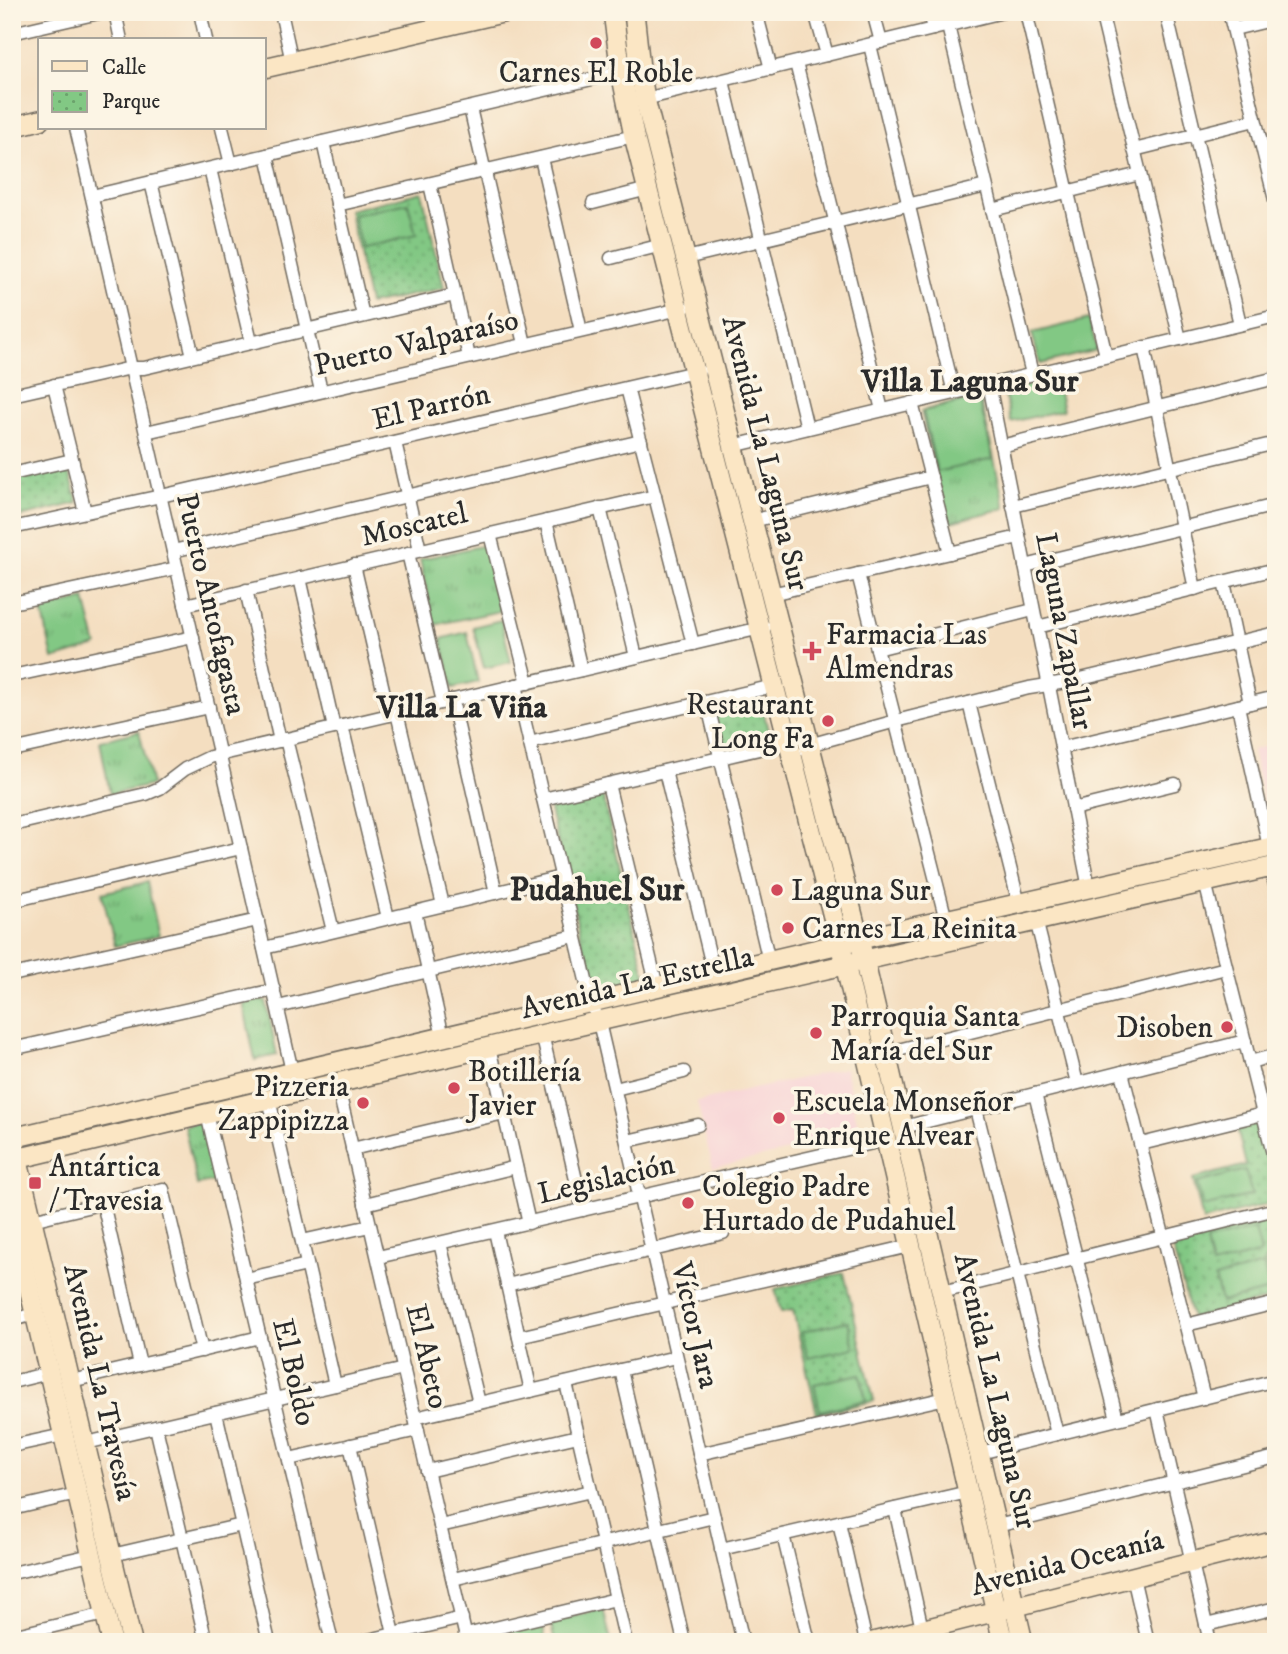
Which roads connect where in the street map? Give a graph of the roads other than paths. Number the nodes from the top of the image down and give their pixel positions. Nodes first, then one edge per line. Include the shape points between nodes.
1 (103, 12) edge
2 (115, 12) edge
3 (200, 12) edge
4 (281, 12) edge
5 (506, 12) edge
6 (613, 12) edge
7 (634, 12) edge
8 (756, 12) edge
9 (815, 12) edge
10 (873, 12) edge
11 (929, 12) edge
12 (1003, 12) edge
13 (1026, 12) edge
14 (1101, 12) edge
15 (1166, 12) edge
16 (1229, 12) edge
17 (989, 14) edge
18 (449, 19) edge
19 (1276, 19) edge
20 (948, 26) junction
21 (933, 29) junction
22 (1234, 29) junction
23 (12, 33) edge
24 (121, 38) edge
25 (206, 38) edge
26 (875, 43) junction
27 (827, 55) junction
28 (292, 62) junction
29 (796, 63) junction
30 (266, 68) edge
31 (771, 69) junction
32 (630, 70) junction
33 (723, 80) junction
34 (645, 99) junction
35 (470, 108) junction
36 (38, 120) edge
37 (1255, 120) junction
38 (12, 127) edge
39 (76, 130) edge
40 (222, 130) edge
41 (1196, 135) junction
42 (634, 136) junction
43 (1276, 141) edge
44 (323, 142) junction
45 (1261, 144) junction
46 (1134, 150) junction
47 (267, 155) junction
48 (541, 158) junction
49 (230, 164) junction
50 (210, 169) junction
51 (485, 171) junction
52 (1140, 174) junction
53 (151, 182) junction
54 (430, 184) junction
55 (986, 186) junction
56 (648, 189) junction
57 (1068, 192) junction
58 (92, 196) junction
59 (593, 203) dead end
60 (1276, 204) edge
61 (337, 205) junction
62 (908, 205) junction
63 (992, 210) junction
64 (835, 222) junction
65 (762, 240) junction
66 (662, 245) junction
67 (611, 258) dead end
68 (685, 258) junction
69 (455, 295) junction
70 (688, 307) junction
71 (363, 316) junction
72 (1276, 316) edge
73 (1240, 324) junction
74 (307, 329) junction
75 (581, 331) junction
76 (1180, 339) junction
77 (251, 342) junction
78 (525, 344) junction
79 (1144, 347) junction
80 (193, 356) junction
81 (1106, 356) junction
82 (469, 357) junction
83 (131, 368) junction
84 (704, 370) junction
85 (1032, 374) junction
86 (1276, 378) edge
87 (989, 384) junction
88 (54, 385) junction
89 (627, 388) junction
90 (321, 391) junction
91 (954, 393) junction
92 (12, 395) edge
93 (912, 403) junction
94 (1156, 407) junction
95 (882, 410) junction
96 (807, 428) junction
97 (146, 432) junction
98 (641, 441) junction
99 (395, 442) junction
100 (1276, 443) edge
101 (733, 446) junction
102 (1001, 446) junction
103 (72, 460) junction
104 (1169, 468) junction
105 (12, 474) edge
106 (931, 477) junction
107 (160, 496) junction
108 (407, 496) junction
109 (655, 496) junction
110 (1276, 505) edge
111 (1013, 506) junction
112 (600, 508) junction
113 (85, 512) junction
114 (546, 521) junction
115 (752, 521) junction
116 (12, 528) edge
117 (1182, 528) junction
118 (490, 534) junction
119 (1019, 537) junction
120 (173, 551) junction
121 (414, 552) junction
122 (950, 553) junction
123 (354, 565) junction
124 (1025, 566) junction
125 (177, 568) junction
126 (1276, 569) edge
127 (858, 574) junction
128 (300, 578) junction
129 (1224, 582) junction
130 (1195, 589) junction
131 (246, 590) junction
132 (771, 594) junction
133 (12, 603) edge
134 (185, 604) junction
135 (1034, 610) junction
136 (779, 624) junction
137 (1037, 627) junction
138 (759, 628) junction
139 (1276, 633) edge
140 (193, 637) junction
141 (1237, 642) junction
142 (692, 644) junction
143 (877, 649) junction
144 (636, 657) junction
145 (581, 670) junction
146 (12, 676) edge
147 (522, 684) junction
148 (1049, 685) junction
149 (774, 686) junction
150 (1276, 697) edge
151 (448, 701) junction
152 (707, 702) junction
153 (969, 703) junction
154 (1244, 704) junction
155 (209, 707) junction
156 (393, 714) junction
157 (896, 721) junction
158 (338, 727) junction
159 (283, 740) junction
160 (789, 742) junction
161 (529, 743) junction
162 (809, 745) junction
163 (1061, 748) junction
164 (12, 750) edge
165 (220, 755) junction
166 (720, 758) junction
167 (794, 765) junction
168 (665, 771) junction
169 (608, 784) junction
170 (1175, 784) dead end
171 (543, 799) junction
172 (1073, 808) junction
173 (12, 825) edge
174 (241, 848) junction
175 (1273, 857) edge
176 (1203, 872) junction
177 (561, 877) junction
178 (1089, 888) junction
179 (1276, 888) edge
180 (496, 892) junction
181 (12, 901) edge
182 (1019, 904) junction
183 (443, 905) junction
184 (415, 912) junction
185 (388, 918) junction
186 (258, 920) junction
187 (946, 920) junction
188 (1036, 920) junction
189 (333, 932) junction
190 (575, 936) junction
191 (850, 942) junction
192 (264, 948) junction
193 (769, 961) junction
194 (855, 961) junction
195 (1227, 968) junction
196 (428, 971) junction
197 (714, 974) junction
198 (12, 975) edge
199 (657, 987) junction
200 (274, 990) junction
201 (278, 1007) junction
202 (1058, 1010) junction
203 (595, 1012) junction
204 (541, 1034) junction
205 (443, 1037) junction
206 (1245, 1041) junction
207 (489, 1047) junction
208 (12, 1049) edge
209 (886, 1052) junction
210 (1276, 1055) edge
211 (1250, 1062) junction
212 (293, 1072) junction
213 (684, 1072) dead end
214 (1122, 1072) junction
215 (337, 1083) junction
216 (1077, 1083) junction
217 (615, 1089) junction
218 (297, 1093) junction
219 (1035, 1094) junction
220 (269, 1099) junction
221 (976, 1109) junction
222 (207, 1114) junction
223 (504, 1114) junction
224 (1263, 1114) junction
225 (698, 1125) dead end
226 (904, 1127) junction
227 (1272, 1135) edge
228 (12, 1137) edge
229 (886, 1140) junction
230 (626, 1141) junction
231 (1141, 1144) junction
232 (352, 1149) junction
233 (15, 1160) edge
234 (1276, 1166) edge
235 (516, 1167) junction
236 (640, 1197) junction
237 (103, 1203) junction
238 (365, 1204) junction
239 (1276, 1209) edge
240 (583, 1210) junction
241 (12, 1215) edge
242 (32, 1220) junction
243 (529, 1223) junction
244 (370, 1226) junction
245 (495, 1231) junction
246 (723, 1233) dead end
247 (1164, 1237) junction
248 (302, 1241) junction
249 (440, 1243) junction
250 (911, 1246) junction
251 (652, 1250) junction
252 (17, 1255) edge
253 (378, 1257) junction
254 (1076, 1259) junction
255 (307, 1265) junction
256 (1017, 1273) junction
257 (246, 1279) junction
258 (507, 1285) junction
259 (942, 1292) junction
260 (1276, 1303) edge
261 (664, 1304) junction
262 (35, 1314) junction
263 (12, 1320) edge
264 (1186, 1325) junction
265 (260, 1337) junction
266 (519, 1337) junction
267 (202, 1351) junction
268 (676, 1357) junction
269 (140, 1365) junction
270 (404, 1369) junction
271 (621, 1370) junction
272 (49, 1373) junction
273 (1276, 1380) edge
274 (71, 1381) junction
275 (12, 1382) edge
276 (566, 1383) junction
277 (335, 1385) junction
278 (531, 1391) junction
279 (946, 1398) junction
280 (1204, 1398) junction
281 (275, 1399) junction
282 (479, 1403) junction
283 (1157, 1409) junction
284 (216, 1413) junction
285 (1117, 1419) junction
286 (416, 1424) junction
287 (156, 1427) junction
288 (1057, 1434) junction
289 (63, 1435) junction
290 (578, 1436) junction
291 (86, 1443) junction
292 (350, 1445) junction
293 (12, 1446) edge
294 (980, 1453) junction
295 (699, 1454) junction
296 (1276, 1457) edge
297 (289, 1459) junction
298 (427, 1471) junction
299 (1174, 1482) junction
300 (591, 1490) junction
301 (968, 1492) junction
302 (77, 1494) junction
303 (12, 1509) edge
304 (895, 1509) junction
305 (714, 1517) junction
306 (839, 1522) junction
307 (242, 1525) junction
308 (440, 1526) junction
309 (997, 1526) junction
310 (659, 1530) junction
311 (783, 1535) junction
312 (182, 1539) junction
313 (1276, 1541) edge
314 (603, 1543) junction
315 (722, 1549) junction
316 (91, 1555) junction
317 (112, 1555) junction
318 (1192, 1562) junction
319 (12, 1573) edge
320 (1133, 1577) junction
321 (453, 1579) junction
322 (616, 1599) junction
323 (1015, 1606) junction
324 (1276, 1608) edge
325 (995, 1611) junction
326 (105, 1614) junction
327 (462, 1618) junction
328 (1206, 1625) junction
329 (922, 1629) junction
330 (394, 1634) junction
331 (12, 1636) edge
332 (467, 1638) edge
333 (112, 1642) edge
334 (132, 1642) edge
335 (206, 1642) edge
336 (269, 1642) edge
337 (332, 1642) edge
338 (360, 1642) edge
339 (626, 1642) edge
340 (684, 1642) edge
341 (743, 1642) edge
342 (808, 1642) edge
343 (866, 1642) edge
344 (873, 1642) edge
345 (1003, 1642) edge
346 (1023, 1642) edge
347 (1148, 1642) edge
348 (1210, 1642) edge

1 - 23 street
2 - 24 street
3 - 25 street
4 - 28 street
5 - 18 street
6 - 32 street, Avenida La Laguna Sur
7 - 32 street, Avenida La Laguna Sur
8 - 31 street
9 - 27 street
10 - 26 street
11 - 21 street
12 - 17 street
13 - 57 street
14 - 46 street
15 - 41 street
16 - 22 street
17 - 20 street
18 - 28 street
19 - 22 street
20 - 21 street
20 - 55 street
21 - 26 street
22 - 37 street
26 - 27 street
26 - 62 street
27 - 29 street
28 - 30 street
29 - 31 street
29 - 64 street
31 - 33 street
32 - 34 street, Avenida La Laguna Sur
32 - 35 street
32 - 42 street, Avenida La Laguna Sur
33 - 34 street
33 - 65 street
34 - 68 street, Avenida La Laguna Sur
35 - 44 street
35 - 51 street
36 - 38 street
37 - 41 street
37 - 45 street
39 - 58 street, Puerto Antofagasta
40 - 49 street
41 - 46 street
41 - 73 street
42 - 48 street
42 - 56 street, Avenida La Laguna Sur
43 - 45 street
44 - 47 street
44 - 61 street
45 - 60 street
46 - 52 street
47 - 49 street
47 - 74 street
48 - 51 street
48 - 75 street
49 - 50 street
50 - 53 street
50 - 77 street
51 - 54 street
51 - 78 street
52 - 57 street
52 - 76 street
53 - 58 street
53 - 80 street
54 - 61 street
54 - 69 street
55 - 62 street
55 - 63 street
56 - 59 street
56 - 66 street, Avenida La Laguna Sur
57 - 63 street
57 - 81 street
58 - 83 street, Puerto Antofagasta
61 - 71 street
62 - 64 street
62 - 91 street
63 - 85 street
64 - 65 street
64 - 95 street
65 - 68 street
65 - 96 street
66 - 67 street
66 - 70 street, Avenida La Laguna Sur
68 - 70 street, Avenida La Laguna Sur
69 - 71 street
69 - 82 street
70 - 75 street, Puerto Valparaíso
70 - 84 street, Avenida La Laguna Sur
71 - 74 street
72 - 73 street
73 - 76 street
74 - 77 street
74 - 90 street
75 - 78 street, Puerto Valparaíso
76 - 79 street
77 - 80 street
78 - 82 street, Puerto Valparaíso
79 - 81 street
79 - 94 street
80 - 83 street
81 - 85 street
82 - 90 street, Puerto Valparaíso
83 - 88 street
83 - 97 street, Puerto Antofagasta
84 - 89 street, El Parrón
84 - 101 street, Avenida La Laguna Sur
84 - 138 street, Avenida La Laguna Sur
85 - 87 street
86 - 94 street
87 - 91 street
87 - 102 street, Laguna Zapallar
88 - 92 street
88 - 103 street
89 - 98 street
89 - 99 street, El Parrón
90 - 97 street, Puerto Valparaíso
91 - 93 street
93 - 95 street
93 - 106 street
94 - 102 street
94 - 104 street
95 - 96 street
96 - 101 street
97 - 107 street, Puerto Antofagasta
98 - 108 street
98 - 109 street
99 - 107 street, El Parrón
99 - 108 street
100 - 104 street
101 - 115 street, Avenida La Laguna Sur
102 - 111 street, Laguna Zapallar
103 - 105 street
103 - 113 street
104 - 111 street
104 - 117 street
106 - 115 street
106 - 122 street
107 - 113 street, El Parrón
107 - 120 street, Puerto Antofagasta
108 - 120 street
108 - 121 street
109 - 112 street, Moscatel
109 - 142 street
110 - 117 street
111 - 119 street, Laguna Zapallar
112 - 114 street, Moscatel
112 - 144 street
113 - 116 street, El Parrón
114 - 118 street, Moscatel
114 - 145 street
115 - 132 street, Avenida La Laguna Sur
117 - 124 street
117 - 130 street
118 - 121 street, Moscatel
118 - 147 street, Víctor Jara
119 - 122 street
119 - 124 street, Laguna Zapallar
120 - 125 street, Puerto Antofagasta
121 - 123 street, Moscatel
121 - 151 street
122 - 127 street
123 - 128 street, Moscatel
123 - 156 street
124 - 135 street, Laguna Zapallar
125 - 133 street
125 - 134 street, Puerto Antofagasta
126 - 129 street
127 - 132 street
127 - 143 street
128 - 131 street, Moscatel
128 - 158 street
129 - 130 street
129 - 141 street
130 - 137 street
131 - 134 street, Moscatel
131 - 159 street
132 - 136 street, Avenida La Laguna Sur
134 - 140 street, Puerto Antofagasta
135 - 137 street, Laguna Zapallar
135 - 143 street
136 - 138 street
136 - 162 street, Avenida La Laguna Sur
137 - 148 street, Laguna Zapallar
138 - 142 street
138 - 149 street, Avenida La Laguna Sur
139 - 141 street
140 - 146 street
140 - 155 street, Puerto Antofagasta
141 - 148 street
141 - 154 street
142 - 144 street
143 - 157 street
144 - 145 street
145 - 147 street
147 - 151 street
147 - 161 street, Víctor Jara
148 - 153 street
148 - 163 street, Laguna Zapallar
149 - 152 street
149 - 160 street, Avenida La Laguna Sur
150 - 154 street
151 - 156 street
151 - 180 street
152 - 161 street
152 - 166 street
153 - 157 street
153 - 182 street
154 - 163 street
154 - 175 street
155 - 164 street
155 - 165 street, Puerto Antofagasta
156 - 158 street
156 - 183 street
157 - 162 street
157 - 187 street
158 - 159 street
158 - 185 street
159 - 165 street
159 - 189 street
160 - 166 street
160 - 167 street, Avenida La Laguna Sur
161 - 171 street, Víctor Jara
162 - 167 street
162 - 191 street, Avenida La Laguna Sur
163 - 172 street, Laguna Zapallar
165 - 173 street via 195,763 146,794
165 - 174 street, Puerto Antofagasta
166 - 168 street
166 - 193 street
167 - 191 street, Avenida La Laguna Sur
168 - 169 street
168 - 197 street
169 - 171 street
169 - 199 street
170 - 172 street
171 - 177 street, Víctor Jara
172 - 178 street, Laguna Zapallar
174 - 181 street
174 - 186 street, Puerto Antofagasta
175 - 176 street, Avenida La Estrella
175 - 179 street
176 - 178 street, Avenida La Estrella
176 - 188 street, Avenida La Estrella
176 - 195 street
177 - 180 street
177 - 190 street, Víctor Jara
178 - 182 street, Avenida La Estrella
180 - 183 street
182 - 187 street, Avenida La Estrella
183 - 184 street
184 - 185 street
184 - 196 street
185 - 189 street
186 - 192 street, Puerto Antofagasta
186 - 198 street
187 - 191 street, Avenida La Estrella
188 - 194 street, Avenida La Estrella
188 - 202 street
189 - 192 street
190 - 196 street
190 - 203 street, Víctor Jara
191 - 193 street, Avenida La Estrella
191 - 194 street, Avenida La Laguna Sur
192 - 200 street, Puerto Antofagasta
193 - 197 street, Avenida La Estrella
194 - 203 street, Avenida La Estrella
194 - 209 street, Avenida La Laguna Sur
194 - 229 street, Avenida La Laguna Sur
195 - 202 street
195 - 206 street
196 - 201 street
196 - 205 street
197 - 199 street, Avenida La Estrella
199 - 203 street, Avenida La Estrella
200 - 201 street, Puerto Antofagasta
200 - 208 street
201 - 212 street, Puerto Antofagasta
202 - 209 street
202 - 216 street
203 - 204 street, Avenida La Estrella
203 - 205 street, Avenida La Estrella
203 - 217 street, Víctor Jara
204 - 207 street, Avenida La Estrella
204 - 240 street
205 - 212 street, Avenida La Estrella
206 - 211 street
206 - 214 street
207 - 215 street, Avenida La Estrella
207 - 223 street
209 - 226 street, Avenida La Laguna Sur
210 - 211 street
211 - 224 street
212 - 218 street, Puerto Antofagasta
212 - 228 street, Avenida La Estrella
213 - 217 street
214 - 216 street
214 - 231 street
215 - 218 street, Avenida La Estrella
215 - 232 street, El Abeto
216 - 219 street
217 - 230 street, Víctor Jara
218 - 220 street, Avenida La Estrella
219 - 221 street
219 - 254 street
220 - 222 street, Avenida La Estrella
220 - 248 street
221 - 226 street
221 - 256 street
222 - 233 street, Avenida La Estrella
222 - 257 street, El Boldo
223 - 232 street
223 - 235 street
224 - 227 street
224 - 231 street
225 - 230 street
226 - 259 street, Avenida La Laguna Sur
227 - 234 street
228 - 233 street, Avenida La Travesía
229 - 236 street, Legislación
229 - 250 street, Avenida La Laguna Sur
230 - 236 street, Víctor Jara
231 - 247 street
232 - 238 street, El Abeto
233 - 242 street, Avenida La Travesía
235 - 238 street
235 - 243 street
236 - 240 street, Legislación
236 - 251 street, Víctor Jara
237 - 242 street
237 - 267 street via 163,1189
237 - 269 street
238 - 244 street, El Abeto
239 - 247 street
240 - 243 street, Legislación
241 - 252 street, Avenida La Travesía
242 - 274 street, Avenida La Travesía
243 - 245 street, Legislación
244 - 248 street
244 - 253 street, El Abeto
245 - 249 street, Legislación
245 - 258 street
246 - 251 street
247 - 254 street
247 - 264 street
248 - 255 street
249 - 253 street, Legislación
249 - 282 street
250 - 261 street
250 - 279 street, Avenida La Laguna Sur
251 - 258 street
251 - 261 street, Víctor Jara
252 - 262 street, Avenida La Travesía
253 - 270 street, El Abeto
254 - 256 street
254 - 285 street
255 - 257 street
255 - 277 street
256 - 259 street
256 - 288 street
257 - 265 street, El Boldo
258 - 266 street
259 - 294 street, Avenida La Laguna Sur
260 - 264 street
261 - 266 street
261 - 268 street, Víctor Jara
262 - 263 street
262 - 272 street, Avenida La Travesía
264 - 280 street
265 - 267 street
265 - 281 street, El Boldo
266 - 278 street
267 - 269 street
268 - 271 street
268 - 295 street, Víctor Jara
269 - 274 street
270 - 277 street
270 - 286 street, El Abeto
271 - 276 street
271 - 310 street
272 - 275 street
272 - 289 street, Avenida La Travesía
273 - 280 street
274 - 291 street, Avenida La Travesía
276 - 278 street
276 - 290 street
277 - 281 street
278 - 282 street
279 - 295 street
279 - 301 street, Avenida La Laguna Sur
280 - 283 street
281 - 284 street
281 - 297 street, El Boldo
282 - 286 street
283 - 285 street
283 - 299 street
284 - 287 street
284 - 307 street
285 - 288 street
286 - 292 street
286 - 298 street, El Abeto
287 - 291 street
287 - 312 street
288 - 294 street
289 - 293 street
289 - 302 street, Avenida La Travesía
290 - 298 street
290 - 300 street
291 - 317 street, Avenida La Travesía
292 - 297 street
292 - 330 street
294 - 309 street, Avenida La Laguna Sur
295 - 305 street, Víctor Jara
296 - 299 street
297 - 337 street, El Boldo
298 - 308 street, El Abeto
299 - 309 street
299 - 318 street
300 - 308 street
300 - 314 street
301 - 304 street
301 - 325 street, Avenida La Laguna Sur
302 - 303 street
302 - 316 street, Avenida La Travesía
304 - 306 street
304 - 329 street
305 - 310 street
305 - 315 street, Víctor Jara
306 - 311 street
306 - 343 street
307 - 312 street
307 - 336 street
308 - 321 street, El Abeto
309 - 323 street, Avenida La Laguna Sur
310 - 314 street
310 - 340 street
311 - 315 street
311 - 342 street
312 - 317 street
312 - 335 street
313 - 318 street, Avenida Oceanía
314 - 321 street
314 - 322 street
315 - 341 street, Víctor Jara
316 - 319 street
316 - 326 street, Avenida La Travesía
317 - 334 street, Avenida La Travesía
318 - 320 street, Avenida Oceanía
318 - 328 street
320 - 323 street, Avenida Oceanía
320 - 347 street
321 - 327 street, El Abeto
322 - 332 street
322 - 339 street
323 - 325 street, Avenida Oceanía
323 - 346 street, Avenida La Laguna Sur
324 - 328 street
325 - 329 street, Avenida Oceanía
325 - 345 street, Avenida La Laguna Sur
326 - 331 street
326 - 333 street, Avenida La Travesía
327 - 330 street
327 - 332 street, El Abeto
328 - 348 street
329 - 344 street, Avenida Oceanía
330 - 338 street

